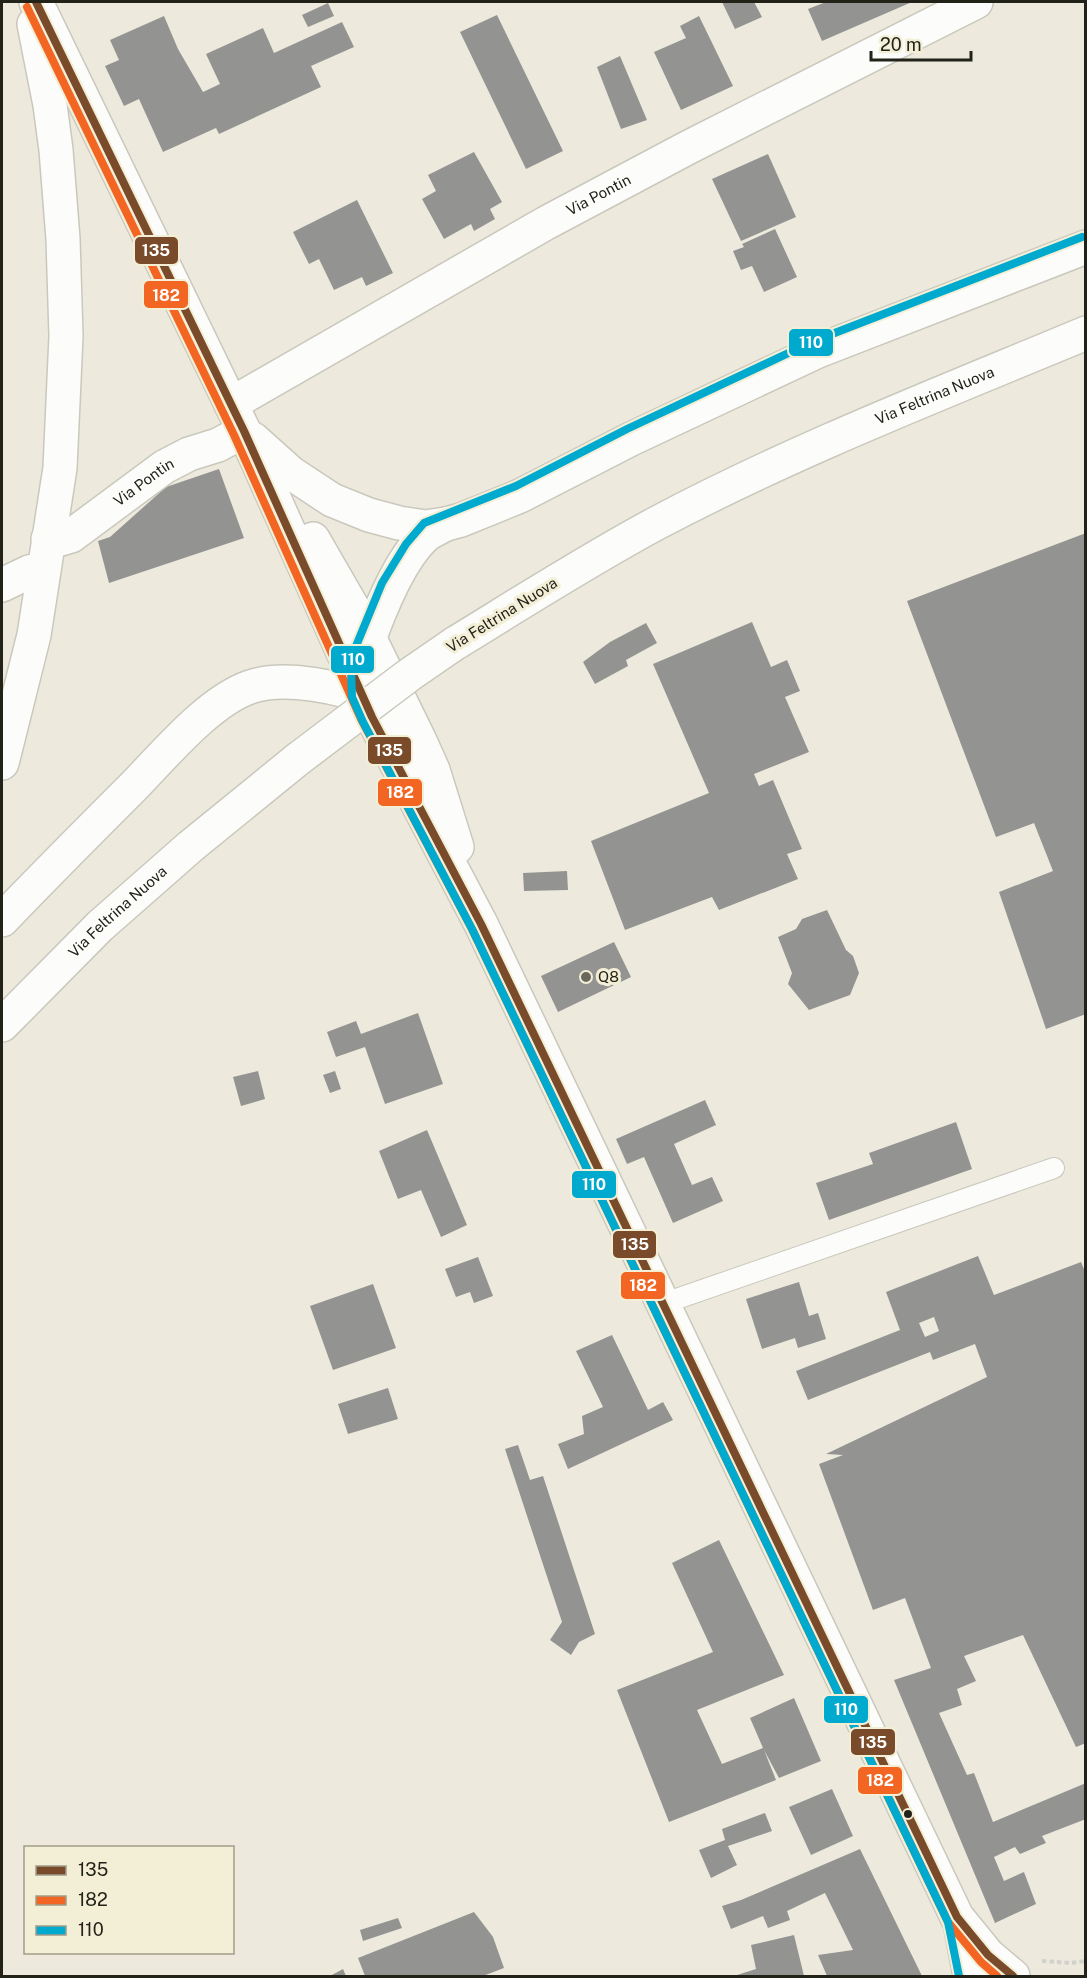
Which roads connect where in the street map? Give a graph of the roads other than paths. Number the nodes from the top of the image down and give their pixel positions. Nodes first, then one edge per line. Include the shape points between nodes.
1 (28, 2) edge
2 (36, 2) edge
3 (976, 2) edge
4 (1086, 247) edge
5 (1086, 333) edge
6 (238, 417) junction
7 (446, 525) junction
8 (46, 554) junction
9 (2, 585) edge
10 (369, 639) junction
11 (362, 696) junction
12 (2, 763) edge
13 (471, 893) junction
14 (2, 920) edge
15 (481, 924) junction
16 (2, 1025) edge
17 (1054, 1168) dead end
18 (662, 1304) junction
19 (958, 1918) junction
20 (970, 1977) edge
21 (1013, 1977) edge

1 - 8 main road via 50,105 63,239 66,336 60,468
2 - 6 main road
3 - 6 main road, Via Pontin via 689,147 394,309
4 - 7 main road via 818,351 520,496
5 - 16 main road, Via Feltrina Nuova, bridge via 756,473 657,523 454,644 298,759 191,846 100,926
6 - 7 main road via 291,473 332,500 399,523
6 - 8 main road, Via Pontin via 218,445 164,467 71,536 61,539
6 - 10 main road
6 - 11 main road
7 - 10 main road via 426,536 411,555 391,588
8 - 9 main road, Via Pontin via 29,572
8 - 12 main road via 34,635
10 - 11 main road via 361,668
10 - 13 main road via 433,770
11 - 13 main road via 381,705 391,719
11 - 14 main road via 317,685 284,683 260,684 232,695 176,743
11 - 15 main road
13 - 15 main road
15 - 18 main road
17 - 18 lane
18 - 19 main road
19 - 20 main road
19 - 21 main road via 988,1955

